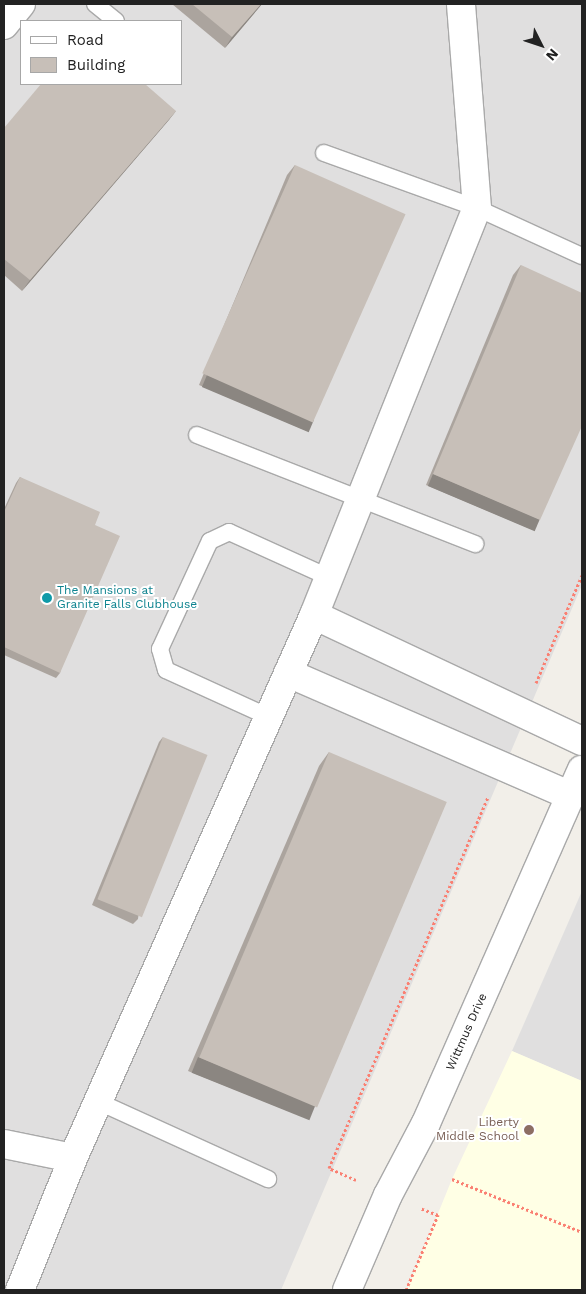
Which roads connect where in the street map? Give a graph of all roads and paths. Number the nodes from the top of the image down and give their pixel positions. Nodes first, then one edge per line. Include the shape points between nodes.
1 (21, 4) edge
2 (95, 4) edge
3 (461, 4) edge
4 (115, 20) edge
5 (4, 25) edge
6 (324, 153) dead end
7 (477, 208) junction
8 (582, 256) edge
9 (197, 435) dead end
10 (359, 498) junction
11 (475, 544) dead end
12 (582, 575) edge
13 (328, 578) junction
14 (314, 615) junction
15 (288, 673) junction
16 (523, 714) junction
17 (269, 717) junction
18 (582, 742) edge
19 (501, 766) junction
20 (582, 770) edge
21 (571, 796) junction
22 (100, 1102) junction
23 (4, 1144) edge
24 (74, 1158) junction
25 (268, 1179) dead end
26 (452, 1179) dead end
27 (388, 1195) junction
28 (582, 1232) edge
29 (20, 1290) edge
30 (347, 1290) edge
31 (406, 1290) edge

1 - 5 street
2 - 4 lane
3 - 7 street
6 - 7 lane
7 - 8 lane
7 - 10 street
9 - 10 lane
10 - 11 lane
10 - 13 street
12 - 16 path
13 - 14 street
13 - 17 lane via 228,532 210,541 160,649 166,670
14 - 15 street
14 - 16 street
15 - 17 street
15 - 19 street
16 - 18 street
17 - 22 street
19 - 21 street
19 - 27 path via 329,1168
20 - 21 street, Wittmus Drive
21 - 27 street, Wittmus Drive via 426,1124
22 - 24 street
22 - 25 lane
23 - 24 street
24 - 29 street
26 - 28 path
27 - 30 street, Wittmus Drive
27 - 31 path via 438,1215

